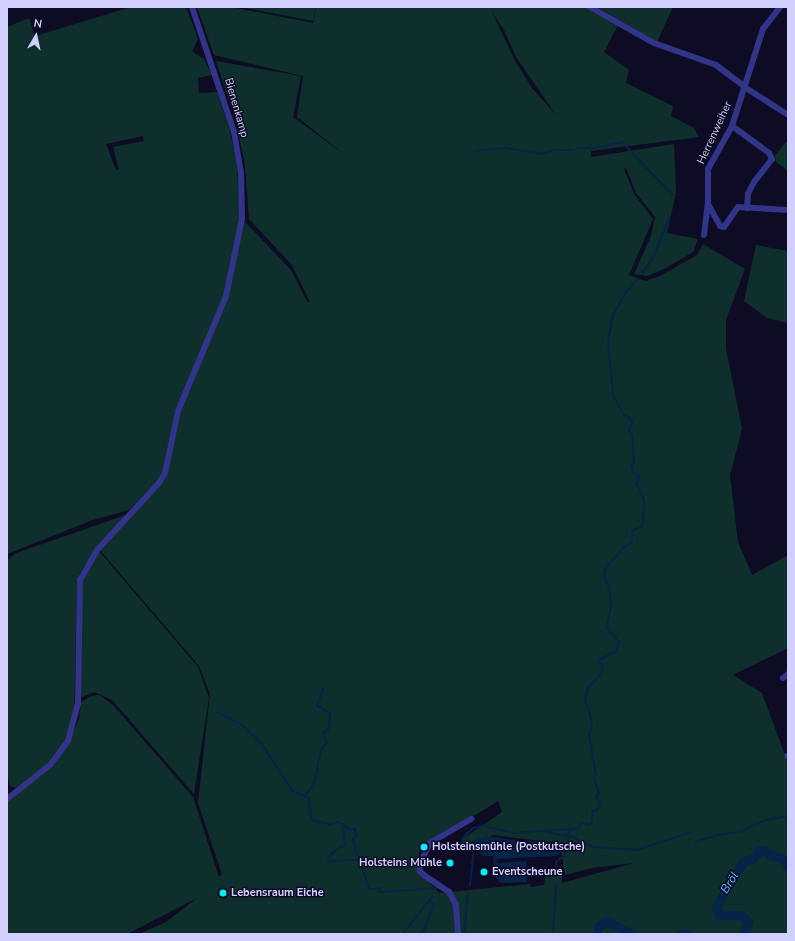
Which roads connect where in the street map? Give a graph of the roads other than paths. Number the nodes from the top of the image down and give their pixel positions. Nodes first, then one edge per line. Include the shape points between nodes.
1 (192, 7) edge
2 (590, 7) edge
3 (780, 7) edge
4 (746, 88) junction
5 (788, 114) edge
6 (732, 126) junction
7 (708, 204) junction
8 (747, 208) junction
9 (788, 210) edge
10 (704, 235) dead end
11 (7, 799) edge
12 (471, 819) dead end
13 (458, 934) edge

1 - 11 street, Bienenkamp via 234,132 241,173 242,219 226,296 178,411 165,473 159,483 98,549 80,580 78,704 68,741 50,765
2 - 4 street via 673,52 716,65
3 - 4 street, Herrenweiher via 763,29
4 - 5 street
4 - 6 street, Herrenweiher
6 - 7 street, Herrenweiher via 708,169
6 - 8 street via 769,153 772,159 754,182 748,194
7 - 8 street via 720,226 724,227 738,207
7 - 10 street, Herrenweiher
8 - 9 street
12 - 13 street via 426,848 419,867 424,875 449,892 456,905

